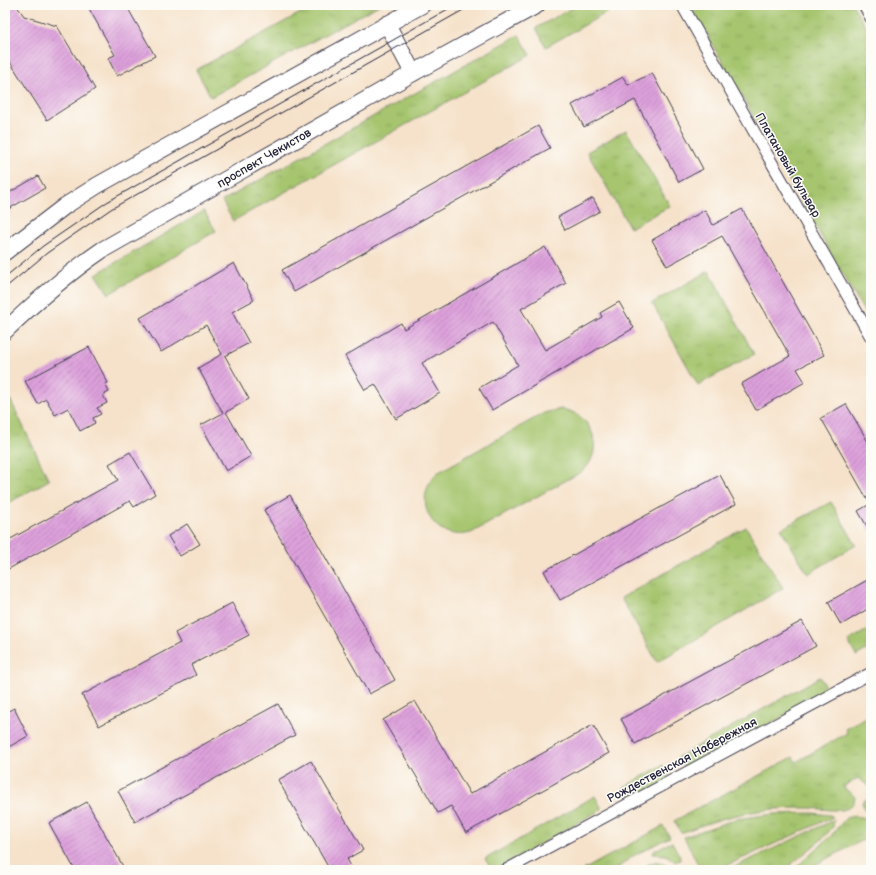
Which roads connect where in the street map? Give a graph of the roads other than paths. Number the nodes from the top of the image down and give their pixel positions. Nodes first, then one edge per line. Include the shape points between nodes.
1 (422, 5) edge
2 (537, 5) edge
3 (682, 5) edge
4 (864, 5) edge
5 (871, 18) edge
6 (387, 24) junction
7 (413, 73) junction
8 (5, 252) edge
9 (5, 331) edge
10 (871, 338) edge
11 (871, 673) edge
12 (506, 870) edge

1 - 6 main road
2 - 7 main road, проспект Чекистов
3 - 10 street, Платановый бульвар
4 - 5 street
6 - 7 main road
6 - 8 main road via 98,185 65,206
7 - 9 main road, проспект Чекистов via 102,250 34,303
11 - 12 street, Рождественская Набережная

